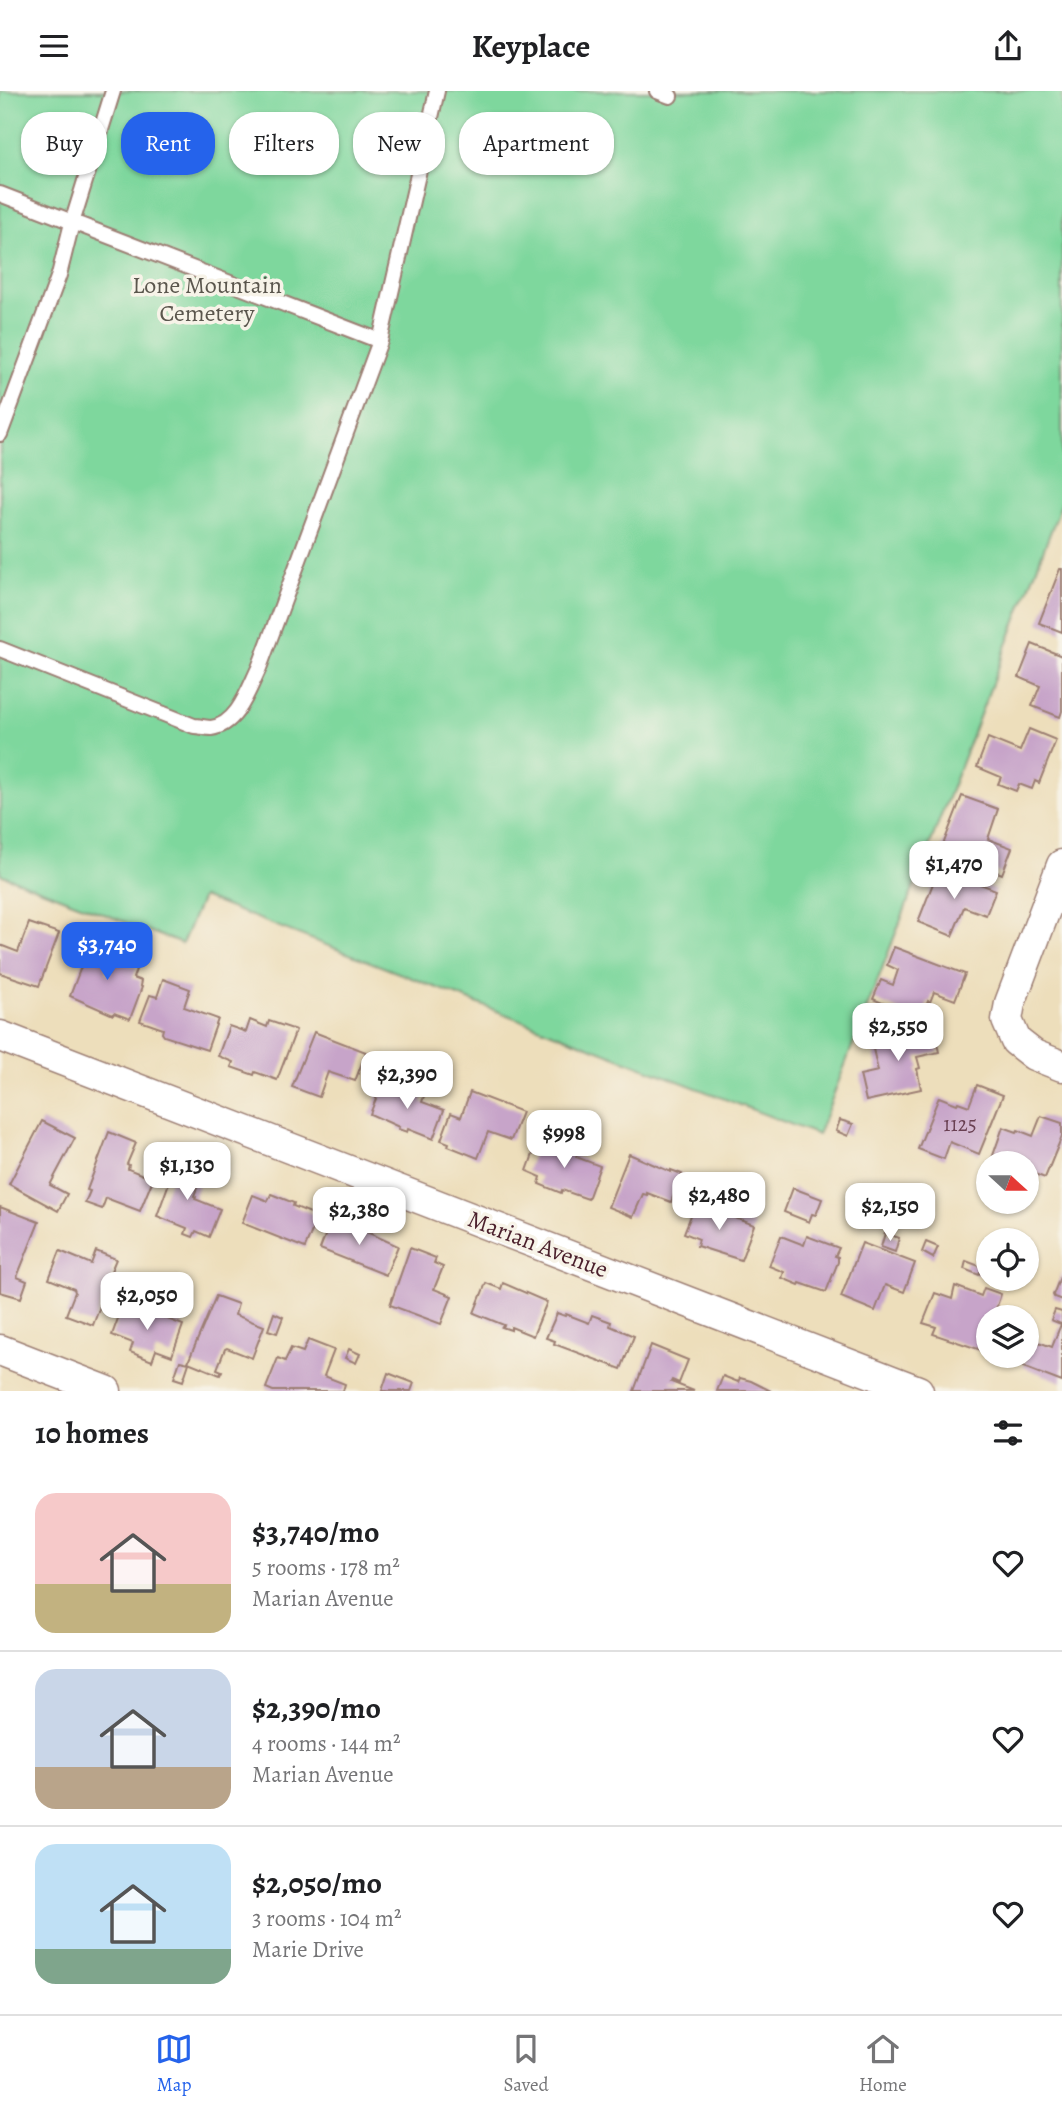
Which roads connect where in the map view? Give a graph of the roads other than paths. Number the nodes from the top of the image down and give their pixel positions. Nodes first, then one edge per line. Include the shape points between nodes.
1 (113, 91) edge
2 (438, 91) edge
3 (0, 194) edge
4 (72, 223) junction
5 (380, 341) junction
6 (0, 434) edge
7 (0, 649) edge
8 (1062, 865) edge
9 (0, 1036) edge
10 (1062, 1066) edge
11 (0, 1350) edge
12 (106, 1391) edge
13 (918, 1391) edge

1 - 4 lane
2 - 5 lane
3 - 4 lane
4 - 5 lane
4 - 6 lane via 59,275
5 - 7 lane via 260,668 236,713 225,723 212,728 194,726
8 - 10 street via 1007,1020 1016,1041 1034,1055
9 - 13 street, Marian Avenue
11 - 12 street

